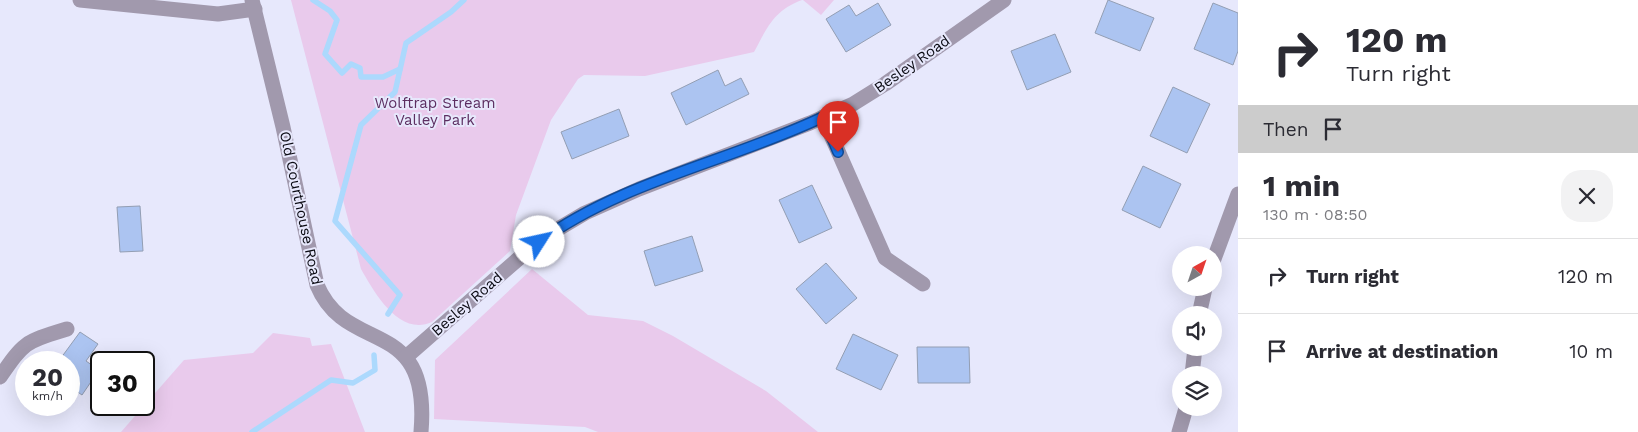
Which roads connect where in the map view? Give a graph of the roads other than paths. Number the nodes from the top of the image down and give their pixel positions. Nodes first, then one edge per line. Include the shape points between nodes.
1 (80, 0) edge
2 (1004, 0) edge
3 (253, 4) edge
4 (823, 117) junction
5 (1238, 194) edge
6 (1219, 246) edge
7 (923, 284) dead end
8 (67, 329) dead end
9 (406, 357) junction
10 (0, 377) edge
11 (1184, 416) edge
12 (421, 432) edge
13 (1179, 432) edge

1 - 3 street via 218,14
2 - 4 street, Besley Road via 885,84 854,104
3 - 9 street, Old Courthouse Road via 320,292 342,318 394,346
4 - 7 street via 884,258
4 - 9 street, Besley Road via 639,189 568,223 525,253
5 - 6 street
8 - 10 street via 32,340 19,349
9 - 12 street, Old Courthouse Road via 419,381
11 - 13 street

